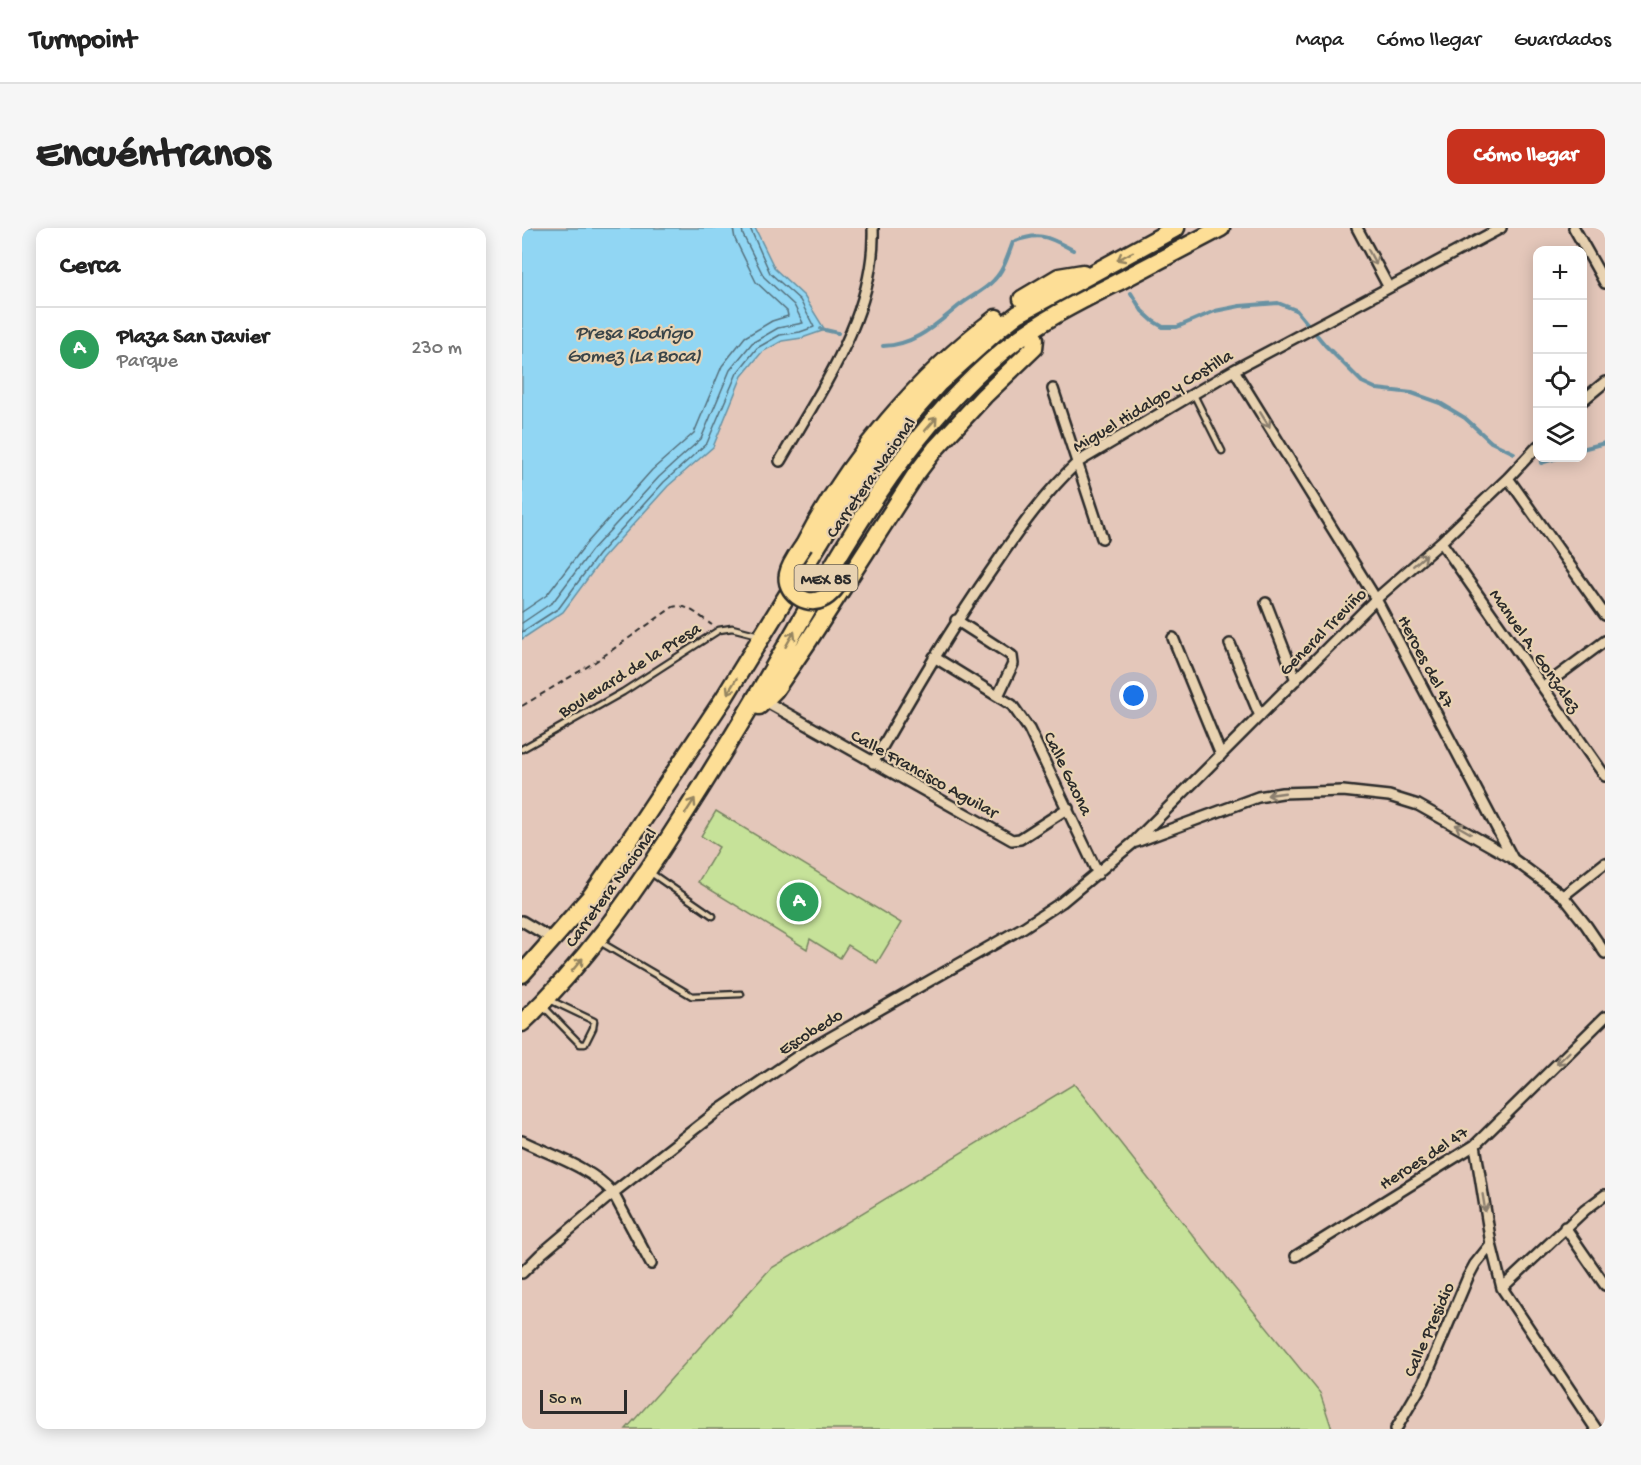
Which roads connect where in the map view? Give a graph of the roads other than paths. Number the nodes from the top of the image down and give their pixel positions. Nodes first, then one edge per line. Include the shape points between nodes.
1 (873, 228) edge
2 (1176, 228) edge
3 (1221, 228) edge
4 (1357, 228) edge
5 (1501, 228) edge
6 (1574, 228) edge
7 (1157, 233) edge
8 (1090, 274) junction
9 (1605, 283) edge
10 (1388, 286) junction
11 (1053, 315) junction
12 (1035, 339) junction
13 (1234, 370) junction
14 (1605, 382) edge
15 (1053, 389) dead end
16 (1193, 394) junction
17 (1587, 397) edge
18 (1222, 451) dead end
19 (1533, 451) edge
20 (780, 461) dead end
21 (1078, 462) junction
22 (1508, 478) junction
23 (1102, 538) dead end
24 (1441, 542) junction
25 (1376, 599) junction
26 (1266, 603) dead end
27 (1605, 615) edge
28 (956, 620) junction
29 (762, 635) junction
30 (1173, 638) dead end
31 (1605, 641) edge
32 (1230, 644) dead end
33 (934, 657) junction
34 (1296, 680) junction
35 (1543, 687) junction
36 (998, 696) junction
37 (765, 700) junction
38 (748, 713) junction
39 (1260, 716) junction
40 (522, 749) edge
41 (1221, 755) junction
42 (873, 763) junction
43 (1605, 776) edge
44 (1068, 808) junction
45 (1133, 843) junction
46 (1513, 859) junction
47 (1605, 863) edge
48 (648, 871) junction
49 (1098, 874) junction
50 (1563, 896) junction
51 (713, 916) dead end
52 (526, 924) edge
53 (554, 940) junction
54 (597, 941) junction
55 (1605, 953) edge
56 (522, 974) edge
57 (741, 994) dead end
58 (545, 1001) junction
59 (1605, 1017) edge
60 (522, 1023) edge
61 (522, 1141) edge
62 (1475, 1145) junction
63 (613, 1193) junction
64 (1605, 1195) edge
65 (1565, 1227) junction
66 (1491, 1244) junction
67 (1296, 1256) dead end
68 (651, 1264) dead end
69 (522, 1273) edge
70 (1605, 1285) edge
71 (1502, 1288) junction
72 (1396, 1429) edge
73 (1596, 1429) edge

1 - 20 street via 870,276 854,326
2 - 7 highway, Carretera Nacional / MEX 85
3 - 11 highway, Carretera Nacional / MEX 85
4 -> 10 street
5 - 10 street, Miguel Hidalgo y Costilla
6 - 9 street
7 -> 8 highway, Carretera Nacional / MEX 85
8 - 12 highway, MEX 85, bridge via 1076,273 1050,282 1013,305 947,359 872,441 848,474 788,574 788,586 795,594 810,601 822,599 833,590 922,455
8 - 29 highway, Carretera Nacional / MEX 85 via 1018,314 939,383 891,437 850,493
10 - 13 street, Miguel Hidalgo y Costilla
11 - 12 highway, MEX 85
38 -> 11 highway, Carretera Nacional / MEX 85 via 851,533 909,449 982,370
12 - 37 highway, MEX 85 via 1034,348 935,448
13 - 16 street, Miguel Hidalgo y Costilla
13 -> 25 street, Heroes del 47
14 - 17 street
15 - 21 street
16 - 18 lane
16 - 21 street, Miguel Hidalgo y Costilla
19 - 22 street, General Treviño
21 - 23 street
21 - 28 street, Miguel Hidalgo y Costilla via 1034,510
22 - 24 street, General Treviño
22 - 27 street
25 -> 24 street, General Treviño
24 - 35 street, Manuel A. Gonzalez
25 - 34 street, General Treviño
25 - 46 street, Heroes del 47
26 - 34 street
28 - 33 street, Miguel Hidalgo y Costilla
28 - 36 street via 1012,656 1013,664
29 - 40 lane, Boulevard de la Presa via 732,627 719,630 623,692
29 -> 53 highway, Carretera Nacional / MEX 85 via 621,853
30 - 41 street
31 - 35 street
32 - 39 street
33 - 36 street, Calle Gaona
33 - 42 street, Miguel Hidalgo y Costilla
34 - 39 street, General Treviño
35 - 43 street, Manuel A. Gonzalez
36 - 44 street, Calle Gaona via 1012,705 1029,729
37 - 38 highway, MEX 85
37 - 42 street, Calle Francisco Aguilar
48 -> 38 highway, Carretera Nacional / MEX 85
39 - 41 street, General Treviño
41 - 45 street, General Treviño
42 - 44 street, Calle Francisco Aguilar via 1012,840 1020,840
44 - 49 street, Calle Gaona
46 -> 45 street via 1418,805 1389,796 1343,791 1258,797
45 - 49 street, Escobedo
46 - 50 street, Heroes del 47
47 - 50 street
48 - 51 lane
48 - 54 highway, Carretera Nacional / MEX 85
49 - 63 street, Escobedo via 1024,927 798,1056 719,1110
50 - 55 street, Heroes del 47
52 - 53 street
53 - 56 highway, Carretera Nacional / MEX 85
54 - 57 lane via 692,996
58 -> 54 highway, Carretera Nacional / MEX 85
58 - 58 lane via 594,1022 585,1044 580,1044
58 - 60 highway, Carretera Nacional / MEX 85
59 -> 62 street, Heroes del 47
61 - 63 street via 591,1174
62 -> 66 street
62 - 67 street, Heroes del 47
63 - 68 street
63 - 69 street, Escobedo
64 - 65 street
65 - 70 street
65 - 71 street
66 - 71 street
66 - 72 street, Calle Presidio via 1475,1263 1424,1381
71 - 73 street

